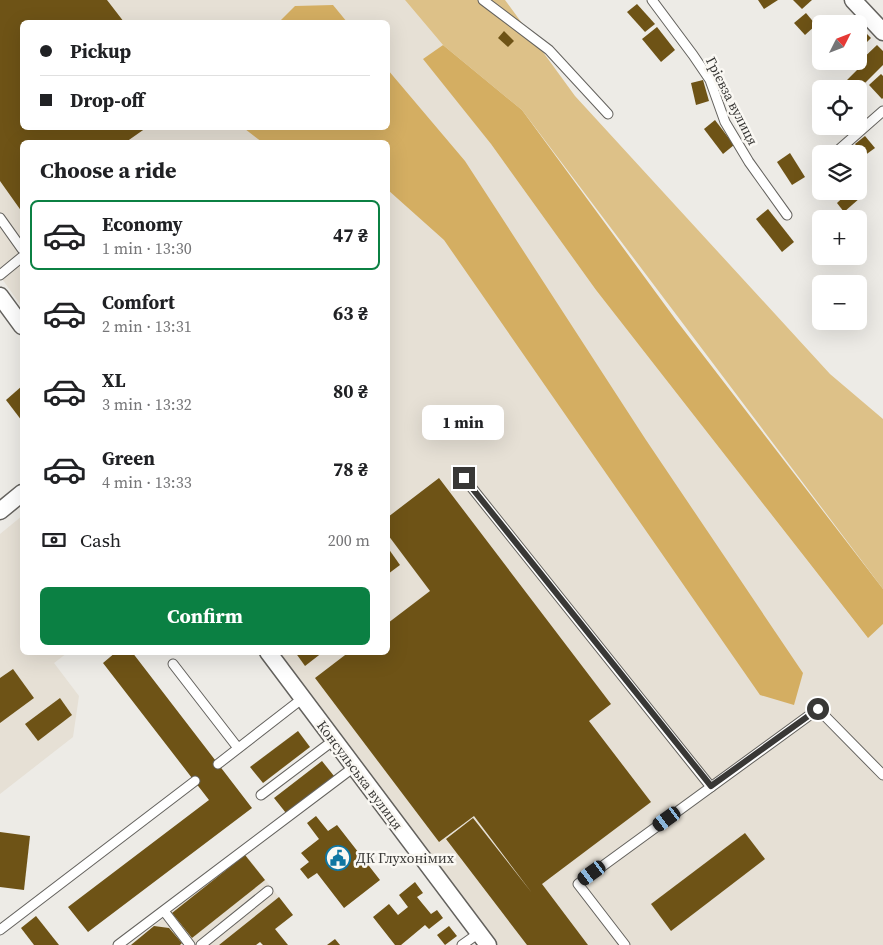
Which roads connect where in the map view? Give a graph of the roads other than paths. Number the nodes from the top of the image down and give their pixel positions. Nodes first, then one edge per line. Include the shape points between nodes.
1 (483, 0) edge
2 (652, 0) edge
3 (853, 0) edge
4 (883, 32) edge
5 (883, 111) edge
6 (608, 114) dead end
7 (844, 145) edge
8 (787, 215) dead end
9 (0, 218) edge
10 (20, 246) edge
11 (20, 259) edge
12 (0, 276) edge
13 (0, 296) edge
14 (20, 323) edge
15 (464, 478) dead end
16 (20, 495) edge
17 (0, 511) edge
18 (270, 655) edge
19 (173, 664) dead end
20 (303, 698) junction
21 (334, 740) junction
22 (238, 748) junction
23 (218, 764) dead end
24 (354, 767) junction
25 (883, 775) edge
26 (195, 781) dead end
27 (711, 786) junction
28 (261, 796) dead end
29 (268, 891) dead end
30 (164, 911) junction
31 (0, 930) edge
32 (483, 939) edge
33 (118, 945) edge
34 (190, 945) edge
35 (201, 945) edge
36 (462, 945) edge
37 (625, 945) edge

1 - 6 lane via 549,50
2 - 8 lane, Грієвза вулиця via 710,80 725,122 748,162
3 - 4 street
5 - 7 lane
9 - 10 lane
11 - 12 lane
13 - 14 street
15 - 27 lane
16 - 17 street
18 - 20 street, Консульська вулиця
19 - 22 lane
20 - 21 street, Консульська вулиця
20 - 22 lane
21 - 24 street, Консульська вулиця
21 - 28 lane
22 - 23 lane
24 - 30 lane
24 - 32 street, Консульська вулиця
25 - 27 lane via 818,709
26 - 31 lane
27 - 37 lane via 578,884
29 - 35 lane
30 - 33 lane
30 - 34 lane
32 - 36 lane

